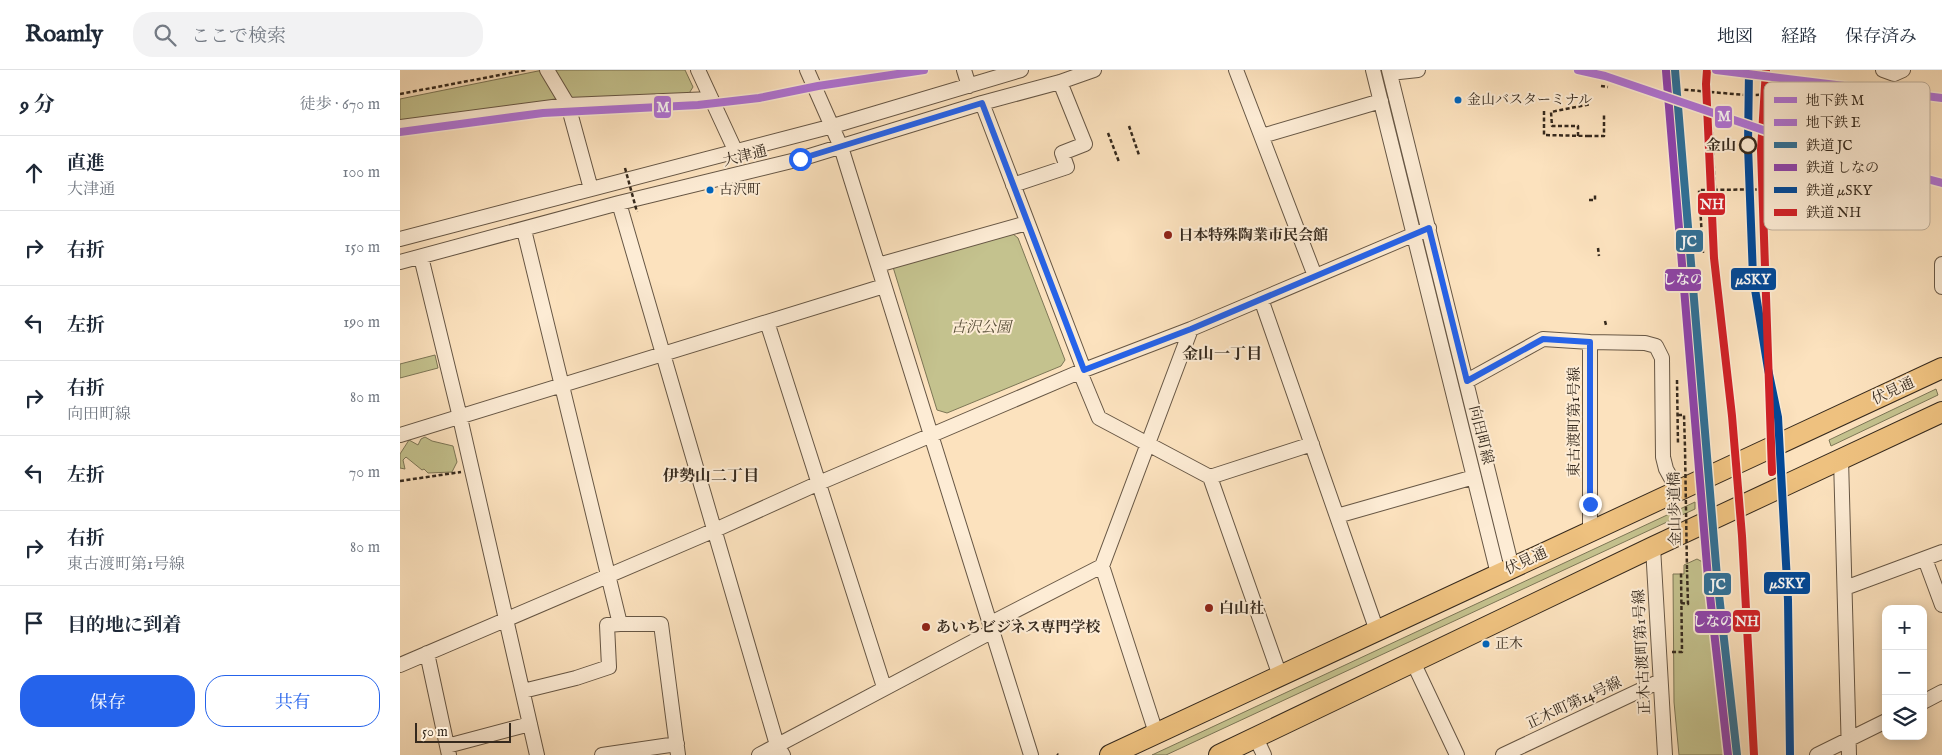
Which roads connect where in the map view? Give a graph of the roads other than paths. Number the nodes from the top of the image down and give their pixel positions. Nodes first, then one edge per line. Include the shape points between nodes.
1 (547, 70) edge
2 (698, 70) edge
3 (807, 70) edge
4 (964, 70) edge
5 (1021, 70) edge
6 (1094, 70) edge
7 (1236, 70) edge
8 (1373, 70) edge
9 (1418, 70) edge
10 (1883, 70) edge
11 (1904, 70) edge
12 (1390, 71) edge
13 (1079, 72) edge
14 (1060, 82) junction
15 (969, 86) junction
16 (711, 100) junction
17 (1381, 101) junction
18 (982, 103) junction
19 (568, 105) junction
20 (833, 126) junction
21 (400, 128) edge
22 (1262, 136) junction
23 (841, 146) junction
24 (735, 150) junction
25 (1013, 185) junction
26 (591, 189) junction
27 (619, 204) junction
28 (1027, 223) junction
29 (1429, 228) junction
30 (524, 230) junction
31 (1415, 234) junction
32 (400, 239) edge
33 (421, 256) junction
34 (400, 262) edge
35 (1942, 264) edge
36 (878, 265) junction
37 (1315, 276) junction
38 (884, 286) junction
39 (1942, 287) edge
40 (1261, 299) junction
41 (767, 322) junction
42 (1191, 329) junction
43 (1590, 342) junction
44 (662, 354) junction
45 (1942, 368) edge
46 (1082, 371) junction
47 (1467, 381) junction
48 (561, 385) junction
49 (1942, 412) edge
50 (460, 417) junction
51 (400, 435) edge
52 (932, 436) junction
53 (1312, 444) junction
54 (1147, 445) junction
55 (1836, 461) junction
56 (1210, 477) junction
57 (1474, 477) junction
58 (818, 483) junction
59 (1678, 491) junction
60 (1337, 516) junction
61 (715, 530) junction
62 (1590, 532) junction
63 (1653, 546) junction
64 (1942, 552) edge
65 (1925, 559) junction
66 (1102, 566) junction
67 (1505, 571) junction
68 (608, 575) junction
69 (1845, 588) junction
70 (1942, 605) edge
71 (506, 620) junction
72 (620, 624) junction
73 (992, 627) junction
74 (1377, 631) junction
75 (426, 654) junction
76 (1413, 662) junction
77 (400, 665) edge
78 (1280, 676) junction
79 (1660, 681) junction
80 (884, 687) junction
81 (523, 692) junction
82 (1942, 692) edge
83 (1927, 700) edge
84 (1882, 723) edge
85 (530, 724) junction
86 (1156, 733) junction
87 (1846, 741) junction
88 (1260, 747) edge
89 (677, 749) edge
90 (448, 750) edge
91 (780, 750) edge
92 (537, 755) edge
93 (602, 755) edge
94 (759, 755) edge
95 (1031, 755) edge
96 (1110, 755) edge
97 (1219, 755) edge
98 (1458, 755) edge
99 (1503, 755) edge
100 (1665, 755) edge
101 (1817, 755) edge
102 (1849, 755) edge

1 - 19 street
2 - 16 street
3 - 20 street
4 - 15 street
5 - 15 street, 大津通
6 - 13 street, 大津通
7 - 22 street
8 - 17 street, 向田町線
9 - 12 street
10 - 11 street via 1894,74
12 - 29 street, 向田町線
13 - 14 street, 大津通
14 - 18 street, 大津通
14 - 25 street via 1085,144 1062,153 1067,166
15 - 20 street, 大津通
16 - 19 street
16 - 24 street
17 - 22 street
17 - 31 street, 向田町線
18 - 23 street, 大津通
18 - 25 street
19 - 21 street
19 - 26 street
20 - 23 street
20 - 24 street, 大津通
22 - 37 street
23 - 27 street, 大津通
23 - 36 street
24 - 26 street, 大津通
25 - 28 street
26 - 32 street, 大津通
27 - 30 street, 大津通
27 - 44 street
28 - 36 street
28 - 46 street
29 - 31 street
29 - 47 street, 向田町線
30 - 33 street, 大津通
30 - 48 street
31 - 37 street
31 - 57 street, 向田町線
33 - 34 street, 大津通
33 - 50 street
35 - 39 street
36 - 38 street
37 - 40 street
38 - 41 street
38 - 52 street
40 - 42 street
40 - 53 street
41 - 44 street
41 - 58 street
42 - 46 street
42 - 54 street
43 - 47 street via 1543,339
43 - 59 street via 1656,346 1662,358 1663,458
43 - 62 street, 東古渡町第1号線
44 - 48 street
44 - 61 street
45 - 59 highway, 伏見通
46 - 52 street
46 - 54 street via 1099,418
47 - 67 street, 向田町線
48 - 50 street
48 - 68 street
49 - 55 highway
50 - 51 street
50 - 71 street
52 - 58 street
52 - 73 street
53 - 56 street
53 - 60 street
54 - 56 street
54 - 66 street
55 - 63 highway
55 - 69 street
56 - 78 street
57 - 60 street
57 - 67 street, 向田町線
58 - 61 street
58 - 80 street
59 - 62 highway, 伏見通
60 - 74 street
61 - 68 street
61 - 91 street
62 - 67 highway, 伏見通
63 - 76 highway
63 - 79 street, 正木古渡町第1号線
64 - 65 street
65 - 69 street
65 - 70 street
66 - 73 street
66 - 86 street
67 - 74 highway, 伏見通
68 - 71 street
68 - 72 street
69 - 87 street
71 - 75 street
71 - 81 street
72 - 81 street via 607,625 609,667
72 - 89 street via 661,624
73 - 80 street
73 - 95 street
74 - 78 highway, 伏見通
75 - 77 street
75 - 90 street
76 - 88 highway
76 - 98 street
78 - 86 highway, 伏見通
79 - 99 street, 正木町第14号線
79 - 100 street, 正木古渡町第1号線
80 - 91 street
81 - 85 street
82 - 83 street
84 - 87 street
85 - 90 street
85 - 92 street
86 - 96 highway, 伏見通
87 - 101 street
87 - 102 street
88 - 97 highway
89 - 93 street
91 - 94 street

